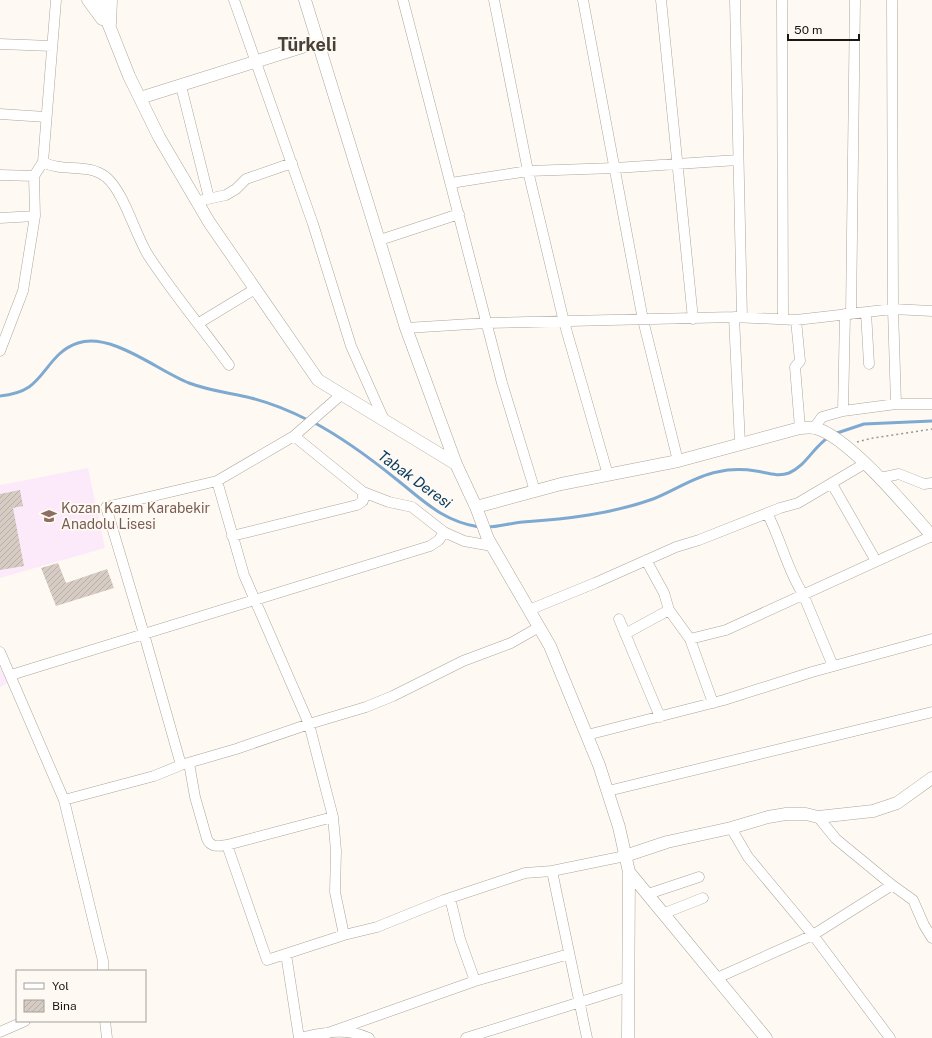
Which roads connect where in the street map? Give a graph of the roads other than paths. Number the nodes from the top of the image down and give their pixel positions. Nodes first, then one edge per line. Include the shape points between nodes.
1 (56, 0) edge
2 (88, 0) edge
3 (99, 0) edge
4 (111, 0) edge
5 (234, 0) edge
6 (305, 0) edge
7 (403, 0) edge
8 (494, 0) edge
9 (583, 0) edge
10 (661, 0) edge
11 (735, 0) edge
12 (782, 0) edge
13 (855, 0) edge
14 (892, 0) edge
15 (110, 32) junction
16 (318, 42) junction
17 (0, 44) edge
18 (52, 46) junction
19 (256, 62) junction
20 (181, 86) junction
21 (140, 98) junction
22 (0, 114) edge
23 (46, 117) junction
24 (738, 160) junction
25 (43, 162) junction
26 (292, 163) junction
27 (677, 163) junction
28 (615, 168) junction
29 (528, 171) junction
30 (0, 175) edge
31 (34, 176) junction
32 (451, 183) junction
33 (209, 198) junction
34 (197, 201) junction
35 (459, 214) junction
36 (34, 216) junction
37 (0, 218) edge
38 (380, 240) junction
39 (255, 289) junction
40 (893, 309) junction
41 (932, 311) edge
42 (866, 312) junction
43 (848, 314) junction
44 (738, 317) junction
45 (693, 319) junction
46 (783, 319) junction
47 (643, 320) junction
48 (796, 320) junction
49 (564, 322) junction
50 (199, 323) junction
51 (486, 323) junction
52 (406, 328) junction
53 (0, 351) edge
54 (869, 364) dead end
55 (229, 365) dead end
56 (342, 394) junction
57 (896, 404) junction
58 (932, 404) edge
59 (843, 411) junction
60 (384, 420) junction
61 (800, 428) junction
62 (818, 429) junction
63 (294, 436) junction
64 (740, 444) junction
65 (678, 461) junction
66 (456, 464) junction
67 (864, 464) junction
68 (608, 475) junction
69 (880, 478) junction
70 (217, 481) junction
71 (932, 483) edge
72 (832, 484) junction
73 (363, 492) junction
74 (535, 492) junction
75 (478, 511) junction
76 (767, 514) junction
77 (444, 532) junction
78 (232, 536) junction
79 (932, 536) edge
80 (490, 543) junction
81 (646, 560) junction
82 (876, 561) junction
83 (803, 594) junction
84 (256, 600) junction
85 (529, 610) junction
86 (669, 610) junction
87 (619, 619) dead end
88 (539, 627) junction
89 (144, 634) junction
90 (626, 634) junction
91 (932, 638) edge
92 (690, 639) junction
93 (0, 652) edge
94 (833, 666) junction
95 (11, 675) junction
96 (714, 703) junction
97 (932, 712) edge
98 (660, 716) junction
99 (308, 724) junction
100 (586, 735) junction
101 (185, 764) junction
102 (932, 778) edge
103 (608, 791) junction
104 (64, 800) junction
105 (332, 817) junction
106 (818, 817) junction
107 (731, 828) junction
108 (227, 845) junction
109 (625, 856) junction
110 (552, 871) junction
111 (629, 872) junction
112 (699, 877) dead end
113 (892, 885) junction
114 (648, 894) junction
115 (450, 898) junction
116 (703, 898) dead end
117 (664, 913) junction
118 (344, 935) junction
119 (813, 935) junction
120 (932, 938) edge
121 (286, 954) junction
122 (569, 954) junction
123 (103, 970) edge
124 (717, 978) junction
125 (475, 981) junction
126 (628, 987) junction
127 (579, 1004) junction
128 (23, 1022) edge
129 (105, 1022) edge
130 (0, 1032) edge
131 (328, 1033) junction
132 (107, 1038) edge
133 (299, 1038) edge
134 (369, 1038) edge
135 (466, 1038) edge
136 (587, 1038) edge
137 (628, 1038) edge
138 (766, 1038) edge
139 (890, 1038) edge

1 - 18 street
2 - 15 street
3 - 15 street
4 - 15 street
5 - 19 street
6 - 16 street
7 - 32 street
8 - 29 street
9 - 28 street
10 - 27 street
11 - 24 street
12 - 46 street
13 - 43 street
14 - 40 street
15 - 21 street
16 - 19 street
16 - 38 street
17 - 18 street
18 - 23 street
19 - 20 street
19 - 26 street
20 - 21 street
20 - 33 street
21 - 34 street via 159,137
22 - 23 street
23 - 25 street
24 - 27 street
24 - 44 street
25 - 31 street
25 - 50 street via 58,168 80,167 96,171 107,178 118,192 148,254
26 - 33 street via 246,179 226,195
26 - 60 street via 351,346
27 - 28 street
27 - 45 street
28 - 29 street
28 - 47 street
29 - 32 street
29 - 49 street
30 - 31 street
31 - 36 street
32 - 35 street
33 - 34 street
34 - 39 street
35 - 38 street
35 - 51 street
36 - 37 street
36 - 53 street via 23,291
38 - 52 street
39 - 50 street
39 - 56 street via 318,380
40 - 41 street
40 - 42 street
40 - 57 street
42 - 43 street
42 - 54 street
43 - 48 street
43 - 59 street
44 - 45 street
44 - 46 street
44 - 64 street
45 - 47 street
46 - 48 street
47 - 49 street
47 - 65 street
48 - 61 street via 800,361 795,367
49 - 51 street
49 - 68 street
50 - 55 street
51 - 52 street
51 - 74 street
52 - 66 street
56 - 60 street
56 - 63 street
57 - 58 street
57 - 59 street
59 - 62 street via 822,417
60 - 66 street
61 - 62 street
61 - 64 street
62 - 67 street via 843,444
63 - 70 street
63 - 73 street
64 - 65 street
65 - 68 street
66 - 75 street
67 - 69 street
67 - 72 street
68 - 74 street
69 - 71 street via 899,474 924,484
69 - 79 street
70 - 78 street
70 - 89 street via 106,507
72 - 76 street via 798,503
72 - 82 street
73 - 77 street via 412,507
73 - 78 street via 363,501 357,505
74 - 75 street
75 - 80 street
76 - 81 street
76 - 83 street via 777,532 796,584
77 - 80 street via 464,541
77 - 84 street via 439,540 430,546
78 - 84 street via 244,575
79 - 82 street
80 - 85 street
81 - 85 street
81 - 86 street via 664,594
82 - 83 street
83 - 92 street via 726,630
83 - 94 street
84 - 89 street
84 - 99 street
85 - 88 street
86 - 90 street
86 - 92 street
87 - 90 street
88 - 99 street via 511,643 463,661 393,696 366,707
88 - 100 street via 550,646
89 - 95 street
89 - 101 street
90 - 98 street
91 - 94 street
92 - 96 street
93 - 95 street
94 - 96 street
95 - 104 street
96 - 98 street
97 - 103 street
98 - 100 street
99 - 101 street
99 - 105 street
100 - 103 street
101 - 104 street via 154,776
101 - 108 street via 207,839 214,846
102 - 106 street via 897,803 873,811
103 - 109 street via 620,827
104 - 123 street via 103,961
105 - 108 street
105 - 118 street via 336,850 335,892
106 - 107 street via 786,814
106 - 113 street via 836,839
107 - 109 street via 668,842
107 - 119 street via 748,857
108 - 121 street via 267,960
109 - 110 street
109 - 111 street
110 - 115 street via 525,873
110 - 122 street
111 - 114 street
111 - 126 street
112 - 114 street
113 - 119 street
113 - 120 street via 913,900
114 - 117 street
115 - 118 street via 377,927
115 - 125 street via 460,939
116 - 117 street
117 - 124 street
118 - 121 street
119 - 124 street
119 - 139 street
121 - 133 street
122 - 125 street
122 - 127 street
124 - 138 street
125 - 131 street
126 - 127 street
126 - 137 street
127 - 135 street
127 - 136 street
128 - 130 street
129 - 132 street
131 - 133 street
131 - 134 street via 356,1032

